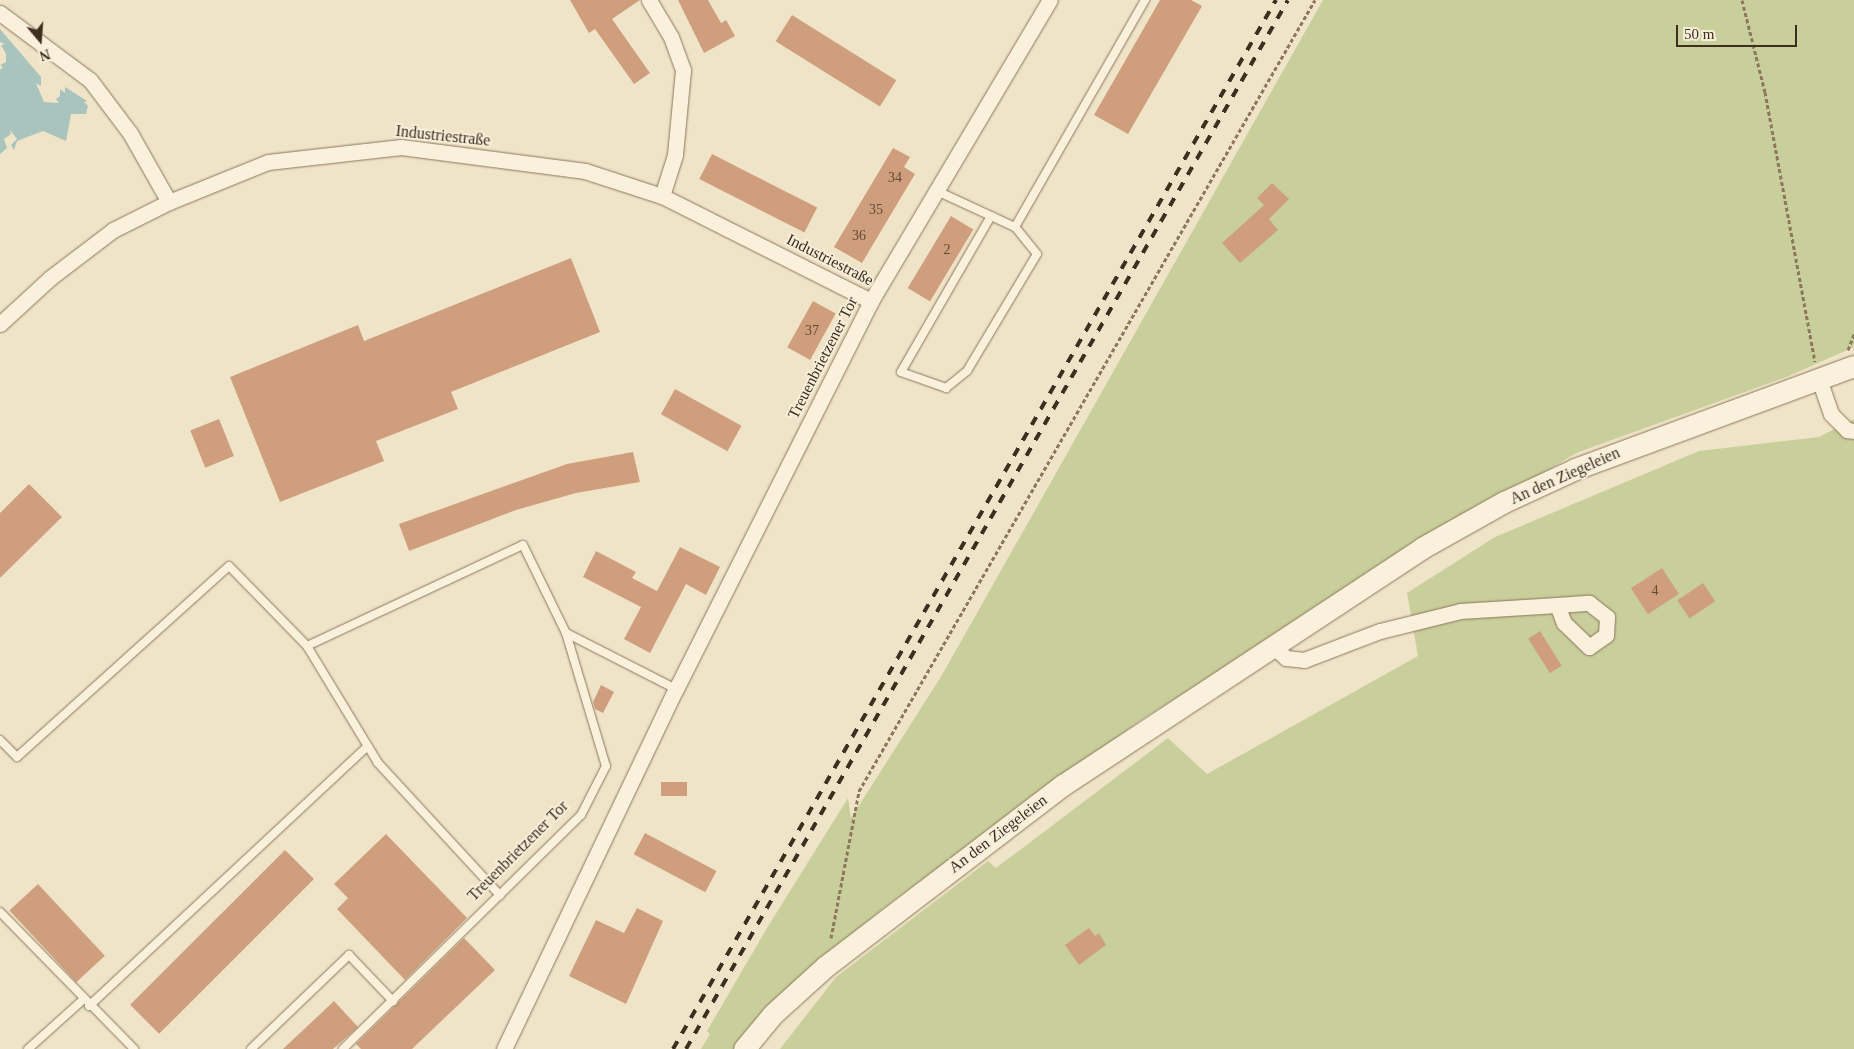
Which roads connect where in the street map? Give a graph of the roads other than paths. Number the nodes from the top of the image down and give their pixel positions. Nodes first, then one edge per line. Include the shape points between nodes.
1 (649, 0) edge
2 (1050, 0) edge
3 (1145, 0) edge
4 (0, 13) edge
5 (937, 191) junction
6 (662, 196) junction
7 (169, 202) junction
8 (991, 216) junction
9 (1015, 227) junction
10 (872, 301) junction
11 (0, 324) edge
12 (1854, 366) edge
13 (1819, 379) junction
14 (1854, 431) edge
15 (1557, 605) dead end
16 (566, 633) junction
17 (307, 646) junction
18 (1273, 646) junction
19 (676, 689) junction
20 (0, 740) edge
21 (368, 746) junction
22 (500, 895) junction
23 (0, 912) edge
24 (392, 1001) junction
25 (86, 1002) junction
26 (28, 1049) edge
27 (134, 1049) edge
28 (251, 1049) edge
29 (343, 1049) edge
30 (504, 1049) edge
31 (744, 1049) edge

1 - 6 street via 671,37 683,70 675,155
2 - 5 street, Treuenbrietzener Tor
3 - 9 lane
4 - 7 street via 90,80 130,133
5 - 8 lane
5 - 10 street, Treuenbrietzener Tor
6 - 7 street, Industriestraße via 586,171 401,147 268,162
6 - 10 street, Industriestraße
7 - 11 street, Industriestraße via 113,230 50,278
8 - 9 lane
8 - 9 lane via 901,372 946,388 967,370 1037,254
10 - 19 street, Treuenbrietzener Tor
12 - 13 street, An den Ziegeleien
13 - 14 street via 1831,414 1847,430
13 - 18 street, An den Ziegeleien via 1645,442 1513,498 1422,548
15 - 18 street via 1460,611 1380,631 1304,660 1286,658
16 - 17 lane, Treuenbrietzener Tor via 523,545
16 - 19 lane
16 - 22 lane, Treuenbrietzener Tor via 606,766 581,815
17 - 20 lane via 229,566 17,756
17 - 21 lane
18 - 31 street, An den Ziegeleien via 1063,785 826,966 773,1014
19 - 30 street, Treuenbrietzener Tor
21 - 22 lane via 378,763
21 - 25 lane
22 - 24 lane, Treuenbrietzener Tor
23 - 25 lane
24 - 28 lane via 349,955
24 - 29 lane, Treuenbrietzener Tor
25 - 26 lane
25 - 27 lane

